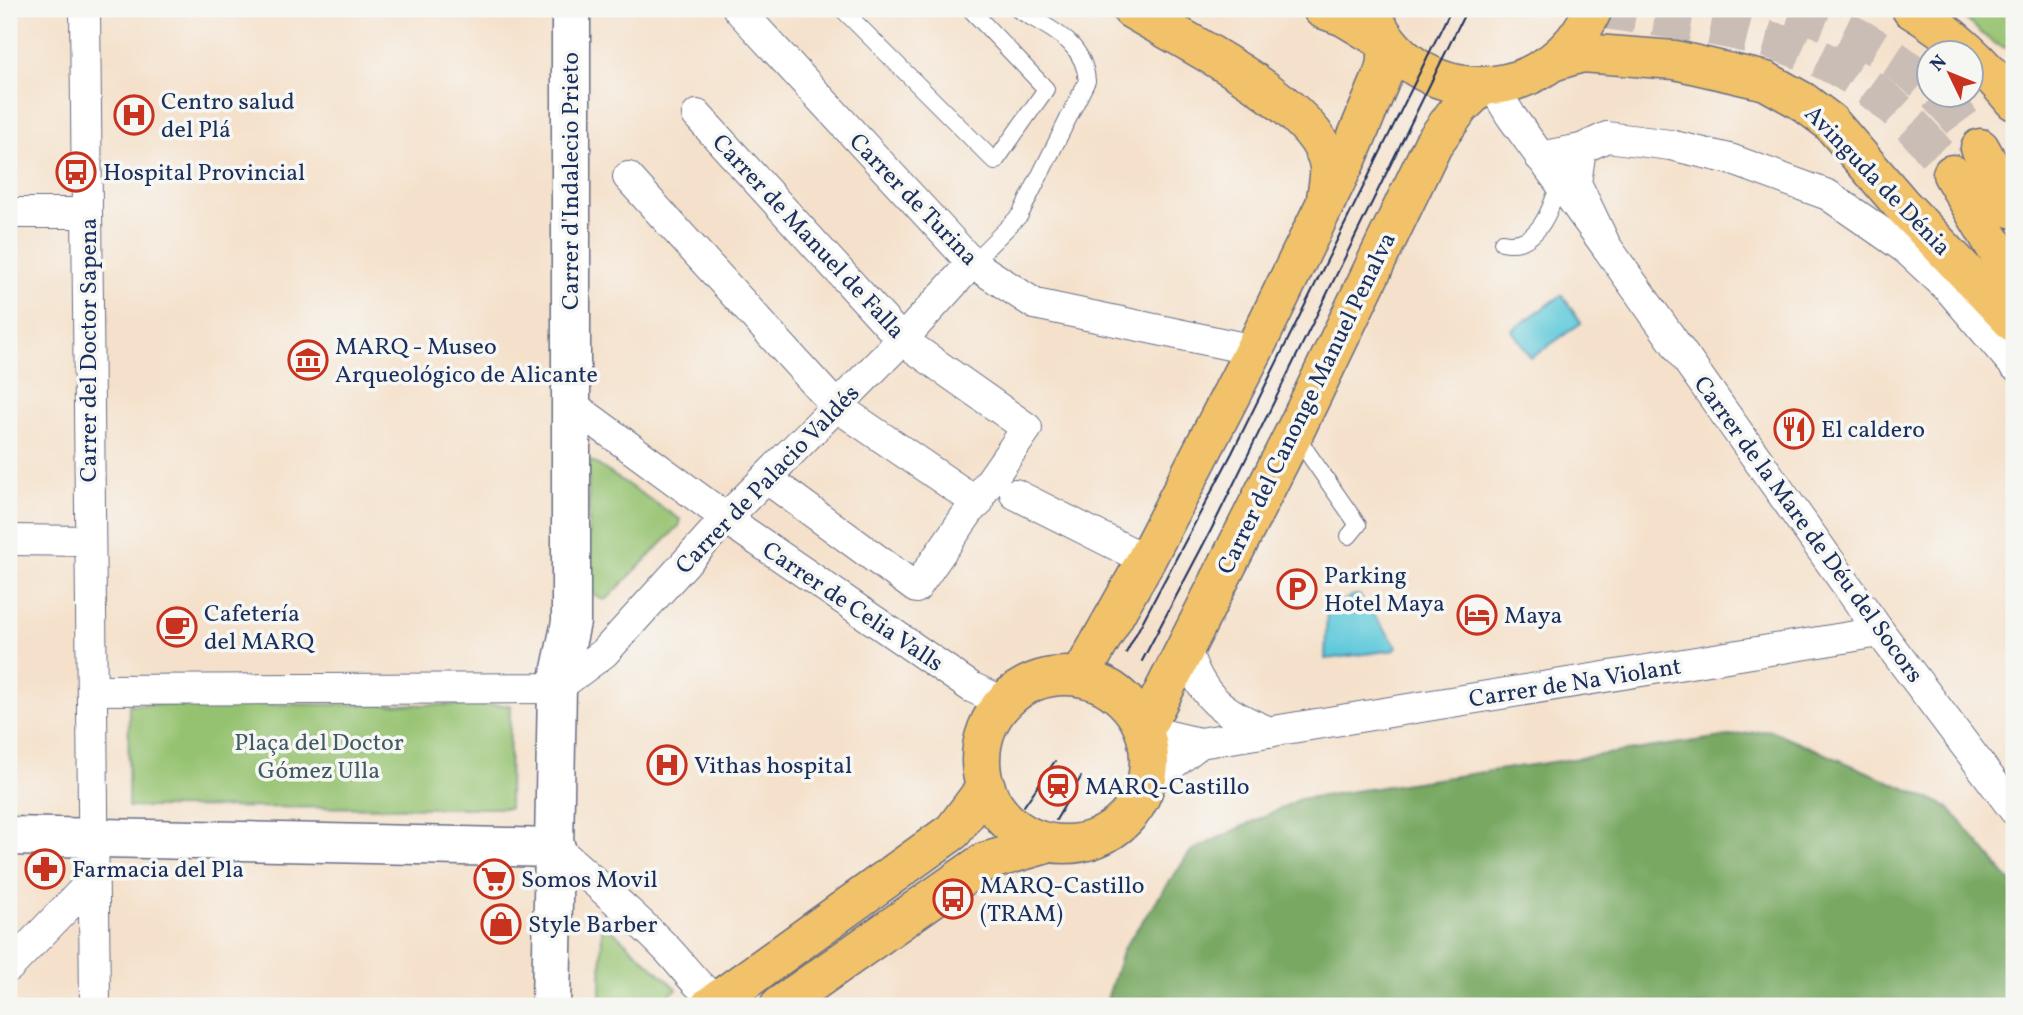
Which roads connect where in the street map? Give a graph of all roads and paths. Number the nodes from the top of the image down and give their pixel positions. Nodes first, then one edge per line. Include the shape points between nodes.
1 (85, 9) edge
2 (571, 9) edge
3 (738, 9) edge
4 (842, 9) edge
5 (970, 9) edge
6 (1017, 9) edge
7 (1131, 9) edge
8 (1322, 9) edge
9 (1370, 9) edge
10 (1911, 9) edge
11 (1590, 16) edge
12 (1390, 45) junction
13 (1555, 61) junction
14 (1487, 86) junction
15 (2014, 101) edge
16 (697, 114) dead end
17 (1980, 148) tunnel mouth
18 (1581, 149) junction
19 (1540, 157) junction
20 (1952, 174) tunnel mouth
21 (628, 177) dead end
22 (1559, 183) junction
23 (1325, 201) junction
24 (2014, 209) edge
25 (9, 213) edge
26 (87, 213) junction
27 (1502, 242) dead end
28 (1606, 246) junction
29 (972, 263) junction
30 (2014, 279) edge
31 (2014, 323) edge
32 (902, 340) junction
33 (1254, 350) junction
34 (2014, 365) edge
35 (571, 404) junction
36 (836, 406) junction
37 (1294, 433) junction
38 (766, 478) junction
39 (1015, 494) dead end
40 (978, 503) junction
41 (727, 517) junction
42 (1349, 536) dead end
43 (9, 540) edge
44 (90, 541) junction
45 (1146, 560) junction
46 (1880, 632) junction
47 (1186, 648) junction
48 (1080, 677) junction
49 (557, 688) junction
50 (92, 690) junction
51 (1004, 702) junction
52 (1144, 730) junction
53 (1270, 732) junction
54 (1200, 743) junction
55 (1145, 786) junction
56 (985, 787) junction
57 (2014, 810) edge
58 (9, 836) edge
59 (96, 838) junction
60 (1050, 842) junction
61 (556, 848) junction
62 (92, 881) junction
63 (9, 967) edge
64 (719, 1005) edge
65 (95, 1006) edge
66 (551, 1006) edge
67 (779, 1006) edge

1 - 26 street, Carrer del Doctor Sapena
2 - 35 street, Carrer d'Indalecio Prieto
3 - 29 street, Carrer de Turina
4 - 5 lane via 995,162 1046,89
6 - 29 lane via 1075,46 1086,62 1087,81 1020,215
7 - 23 main road via 1287,103 1313,133 1329,165
8 - 12 main road
9 - 12 main road
10 - 15 main road via 1944,29 1980,61
11 - 13 main road
12 - 14 main road via 1432,75 1461,85
12 - 23 main road via 1374,95
13 - 14 main road via 1536,73
13 - 31 main road, Avinguda de Dénia via 1582,53 1675,61 1766,81 1802,101 1830,122 1899,203
14 - 19 street, Carrer de la Mare de Déu del Socors
14 - 37 main road, Carrer del Canonge Manuel Penalva via 1460,107 1433,144
16 - 32 street, Carrer de Manuel de Falla
17 - 24 main road
18 - 19 street, Avinguda de Dénia
18 - 28 street, Carrer de la Mare de Déu del Socors via 1576,183
18 - 34 street, Avinguda de Dénia via 1607,137 1670,145 1730,159 1828,195 1906,249
19 - 22 street, Carrer de la Mare de Déu del Socors
20 - 30 main road, Avinguda de Dénia
21 - 36 street
22 - 27 lane via 1544,220 1530,239
22 - 28 street, Carrer de la Mare de Déu del Socors
23 - 33 main road
25 - 26 street
26 - 44 street, Carrer del Doctor Sapena
28 - 46 street, Carrer de la Mare de Déu del Socors
29 - 32 street, Carrer de Palacio Valdés
29 - 33 street, Carrer de Turina via 1035,304
32 - 36 street, Carrer de Palacio Valdés
32 - 40 street, Carrer de Manuel de Falla via 1027,428
33 - 45 main road
35 - 41 street, Carrer de Celia Valls
35 - 49 street, Carrer d'Indalecio Prieto via 571,622
36 - 38 street, Carrer de Palacio Valdés
36 - 40 street
37 - 42 lane via 1358,526
37 - 47 main road, Carrer del Canonge Manuel Penalva
38 - 40 street, Carrer de Celia Valls via 916,587
38 - 41 street, Carrer de Palacio Valdés
39 - 45 street
41 - 49 street, Carrer de Palacio Valdés via 604,653
41 - 51 street, Carrer de Celia Valls via 971,687
43 - 44 street
44 - 50 street, Carrer del Doctor Sapena
45 - 48 main road
46 - 53 street, Carrer de Na Violant
46 - 57 street, Carrer de la Mare de Déu del Socors
47 - 52 main road, Carrer del Canonge Manuel Penalva
47 - 53 street via 1203,689 1222,710
48 - 51 main road via 1059,675 1039,680
48 - 52 main road via 1108,687 1130,705
49 - 50 street
49 - 61 street
50 - 59 street
51 - 56 main road via 993,717 981,751
52 - 54 street, Carrer de Na Violant
52 - 55 main road via 1149,767
53 - 54 street, Carrer de Na Violant
54 - 55 street, Carrer de Na Violant
55 - 60 main road via 1124,820 1108,832 1089,840
56 - 60 main road via 1010,824
56 - 64 main road via 953,831
58 - 59 street
59 - 61 street
59 - 62 street
60 - 67 main road via 984,862
61 - 64 street via 667,948
61 - 66 street
62 - 63 street
62 - 65 street

